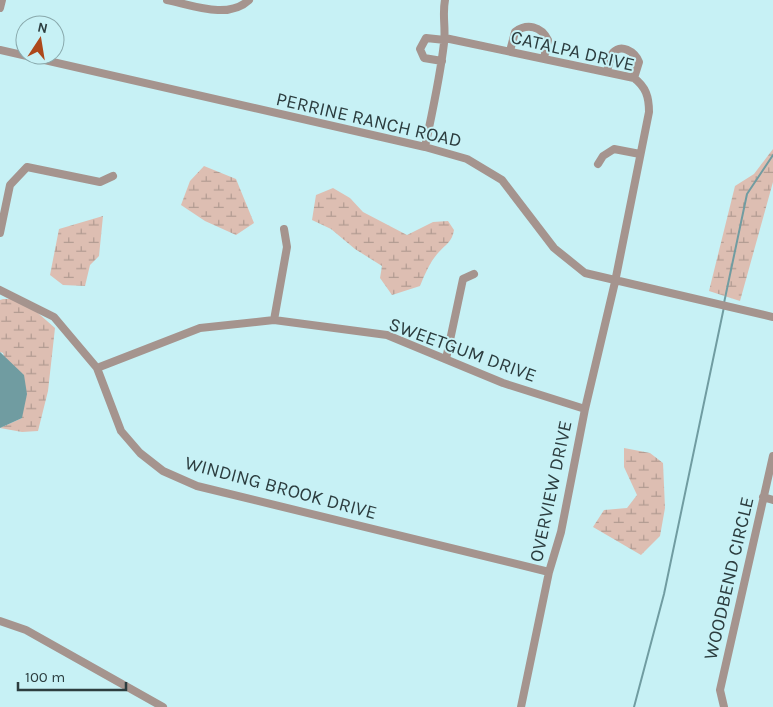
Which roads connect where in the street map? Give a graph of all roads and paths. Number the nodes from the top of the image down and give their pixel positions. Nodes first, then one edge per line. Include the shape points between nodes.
1 (2, 0) edge
2 (167, 0) edge
3 (249, 0) edge
4 (445, 0) edge
5 (0, 8) edge
6 (445, 39) junction
7 (0, 50) edge
8 (510, 51) junction
9 (544, 58) junction
10 (442, 62) junction
11 (607, 71) junction
12 (634, 78) junction
13 (425, 147) junction
14 (640, 154) junction
15 (598, 164) dead end
16 (113, 176) dead end
17 (284, 229) dead end
18 (0, 233) edge
19 (474, 274) dead end
20 (615, 282) junction
21 (0, 290) edge
22 (773, 317) edge
23 (274, 320) junction
24 (446, 359) junction
25 (97, 368) junction
26 (585, 409) junction
27 (773, 456) edge
28 (763, 496) junction
29 (773, 500) edge
30 (549, 572) junction
31 (0, 620) edge
32 (164, 707) edge
33 (521, 707) edge
34 (724, 707) edge

1 - 5 street
2 - 3 street via 215,10 233,9
4 - 6 street via 442,13
6 - 8 street, CATALPA DRIVE
6 - 10 street
6 - 10 street, CATALPA DRIVE via 426,38 420,49 424,58
7 - 13 street, PERRINE RANCH ROAD
8 - 9 street, CATALPA DRIVE
8 - 9 street via 515,32 522,28 535,28 548,40
9 - 11 street, CATALPA DRIVE
10 - 13 street
11 - 12 street, CATALPA DRIVE
11 - 12 street via 612,54 627,50 636,55 639,62
12 - 14 street, CATALPA DRIVE via 646,90 649,101
13 - 20 street, PERRINE RANCH ROAD via 467,159 502,180 554,248 585,273
14 - 15 street via 614,149
14 - 20 street, CATALPA DRIVE
16 - 18 street via 100,182 27,168 10,185
17 - 23 street via 287,247
19 - 24 street via 463,279
20 - 22 street, PERRINE RANCH ROAD
20 - 26 street, OVERVIEW DRIVE
21 - 25 street, WINDING BROOK DRIVE via 54,317
23 - 24 street, SWEETGUM DRIVE via 386,335
23 - 25 street, SWEETGUM DRIVE via 200,328
24 - 26 street, SWEETGUM DRIVE via 504,383
25 - 30 street, WINDING BROOK DRIVE via 121,432 163,471 197,486
26 - 30 street, OVERVIEW DRIVE via 561,532
27 - 28 street, WOODBEND CIRCLE
28 - 29 street
28 - 34 street, WOODBEND CIRCLE via 720,690
30 - 33 street, OVERVIEW DRIVE
31 - 32 street via 26,630

